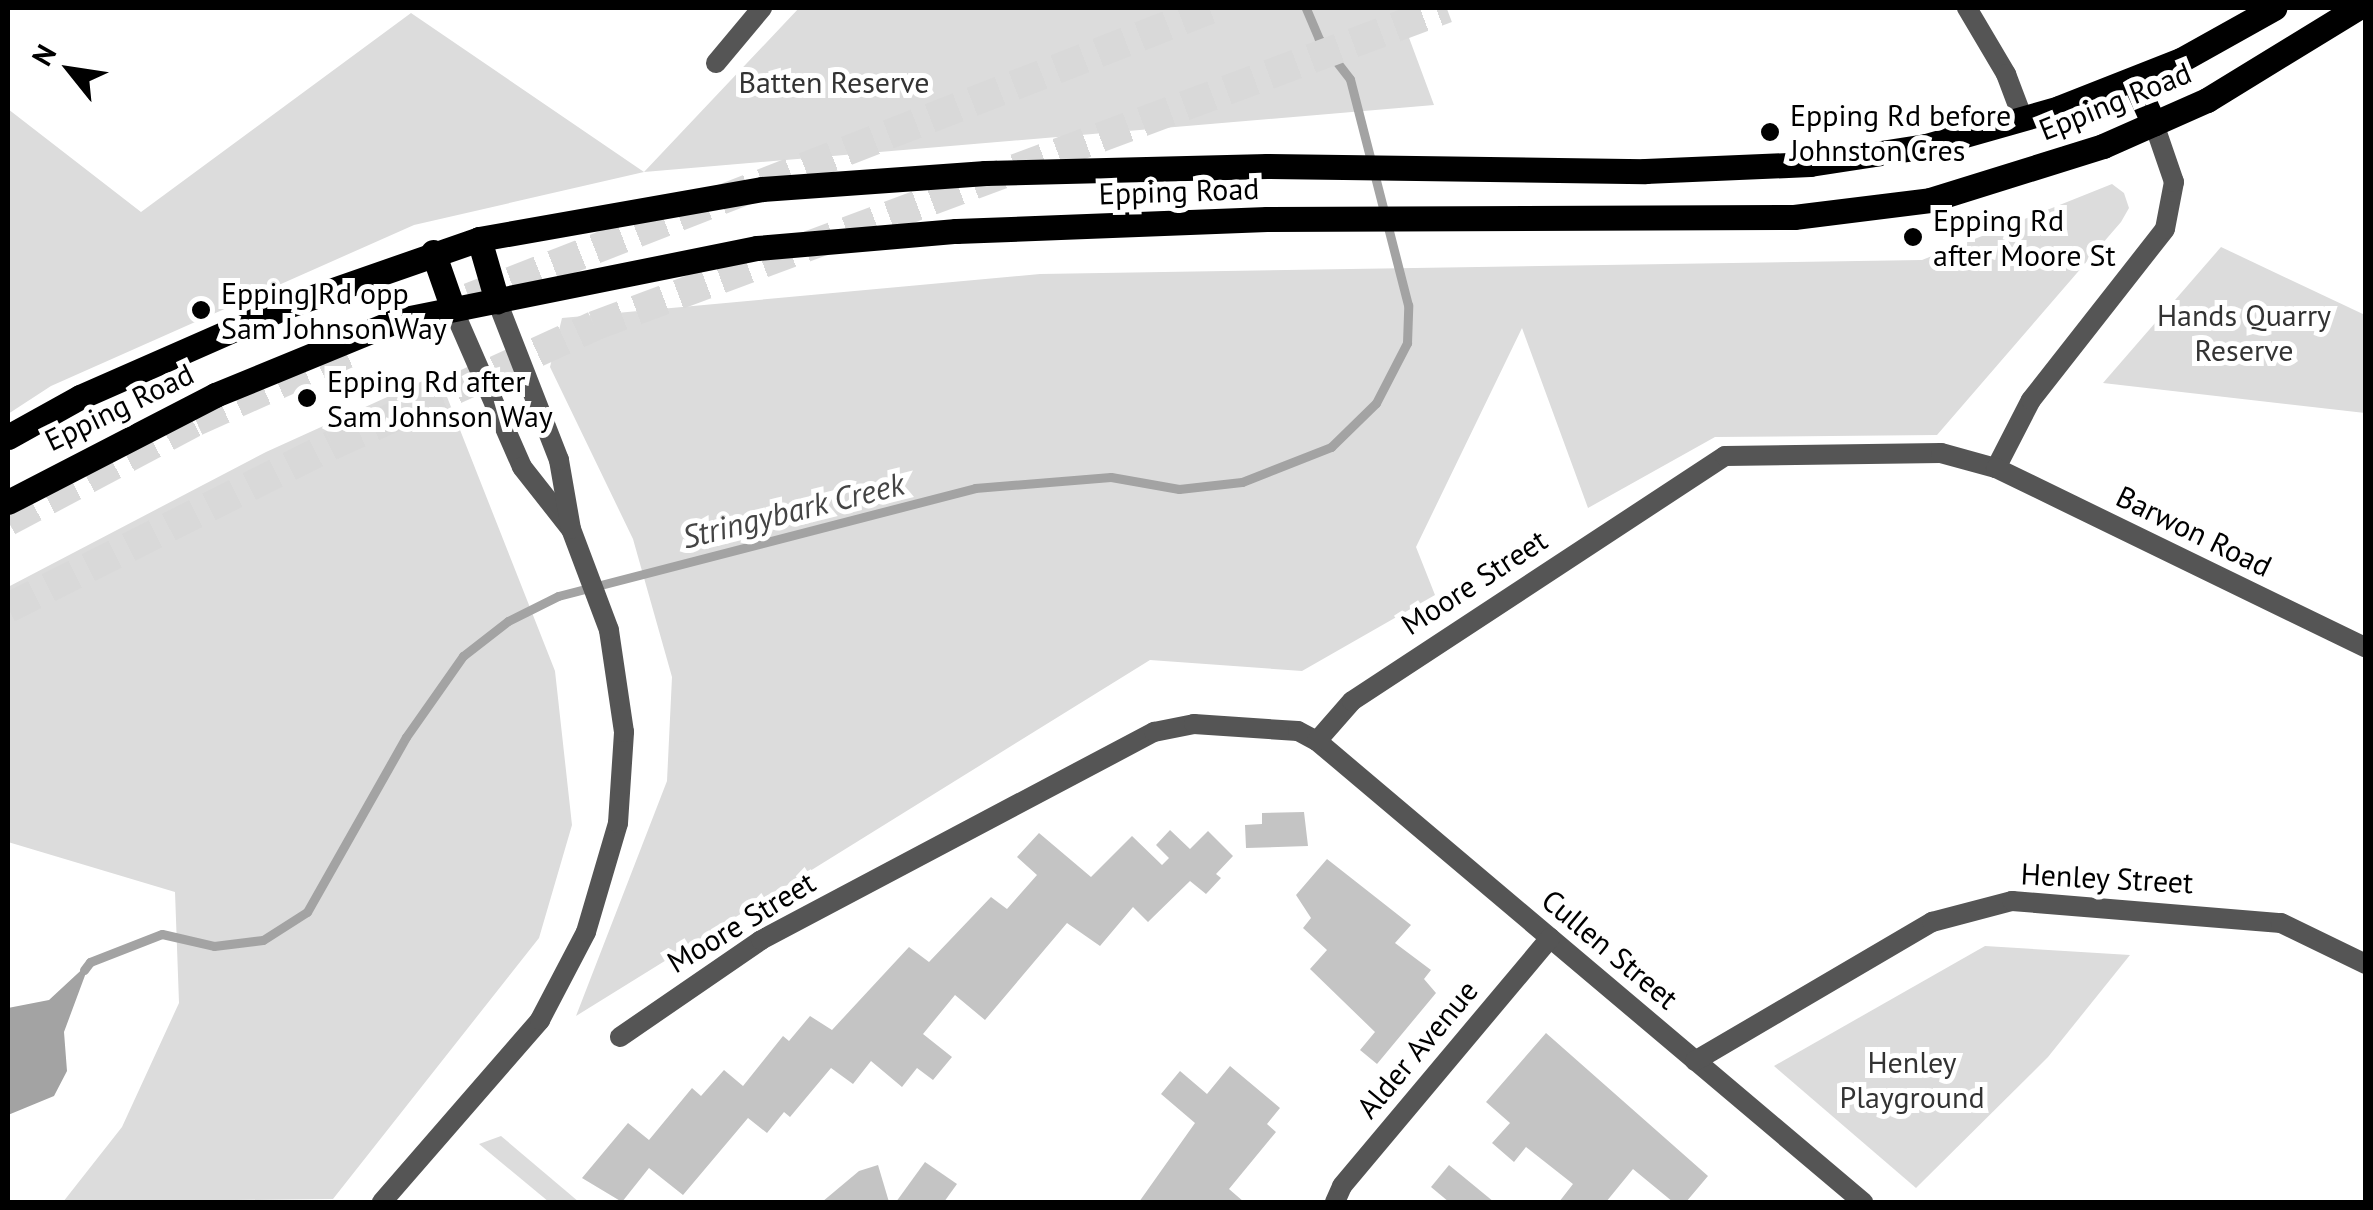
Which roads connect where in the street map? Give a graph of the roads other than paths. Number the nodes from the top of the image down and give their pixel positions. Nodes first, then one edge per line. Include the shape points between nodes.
1 (762, 8) edge
2 (1967, 8) edge
3 (2274, 8) edge
4 (2357, 8) edge
5 (716, 63) dead end
6 (2134, 80) junction
7 (2023, 119) junction
8 (2154, 124) junction
9 (478, 239) junction
10 (433, 252) junction
11 (497, 301) junction
12 (453, 309) junction
13 (8, 437) edge
14 (1996, 468) junction
15 (8, 502) edge
16 (571, 529) junction
17 (2366, 648) edge
18 (1317, 741) junction
19 (1550, 938) junction
20 (2366, 964) edge
21 (620, 1037) dead end
22 (1695, 1061) junction
23 (382, 1202) edge
24 (1336, 1202) edge
25 (1863, 1202) edge

1 - 5 street
2 - 7 street
3 - 6 main road, Epping Road
4 - 8 main road, Epping Road via 2292,52
6 - 7 main road, Epping Road
6 - 8 main road
7 - 9 main road, Epping Road via 1926,146 1810,164 1268,166 831,182
8 - 11 main road, Epping Road via 1930,200 1794,218 1267,220 956,231 757,248
8 - 14 street via 2174,182 2165,228 2031,400
9 - 10 main road, Epping Road
9 - 11 main road
10 - 12 main road
10 - 13 main road, Epping Road via 180,352
11 - 12 main road, Epping Road
11 - 16 street via 558,460
12 - 15 main road, Epping Road via 395,321 215,395
12 - 16 street via 522,467
14 - 17 street, Barwon Road
14 - 18 street, Moore Street via 1940,453 1725,456 1352,702
16 - 23 street via 609,630 624,762 604,879 586,932 540,1020
18 - 19 street, Cullen Street
18 - 21 street, Moore Street via 1298,731 1194,724 1154,732 761,940
19 - 22 street, Cullen Street
19 - 24 street, Alder Avenue via 1342,1186
20 - 22 street, Henley Street via 2281,922 2012,901 1932,922
22 - 25 street, Cullen Street

